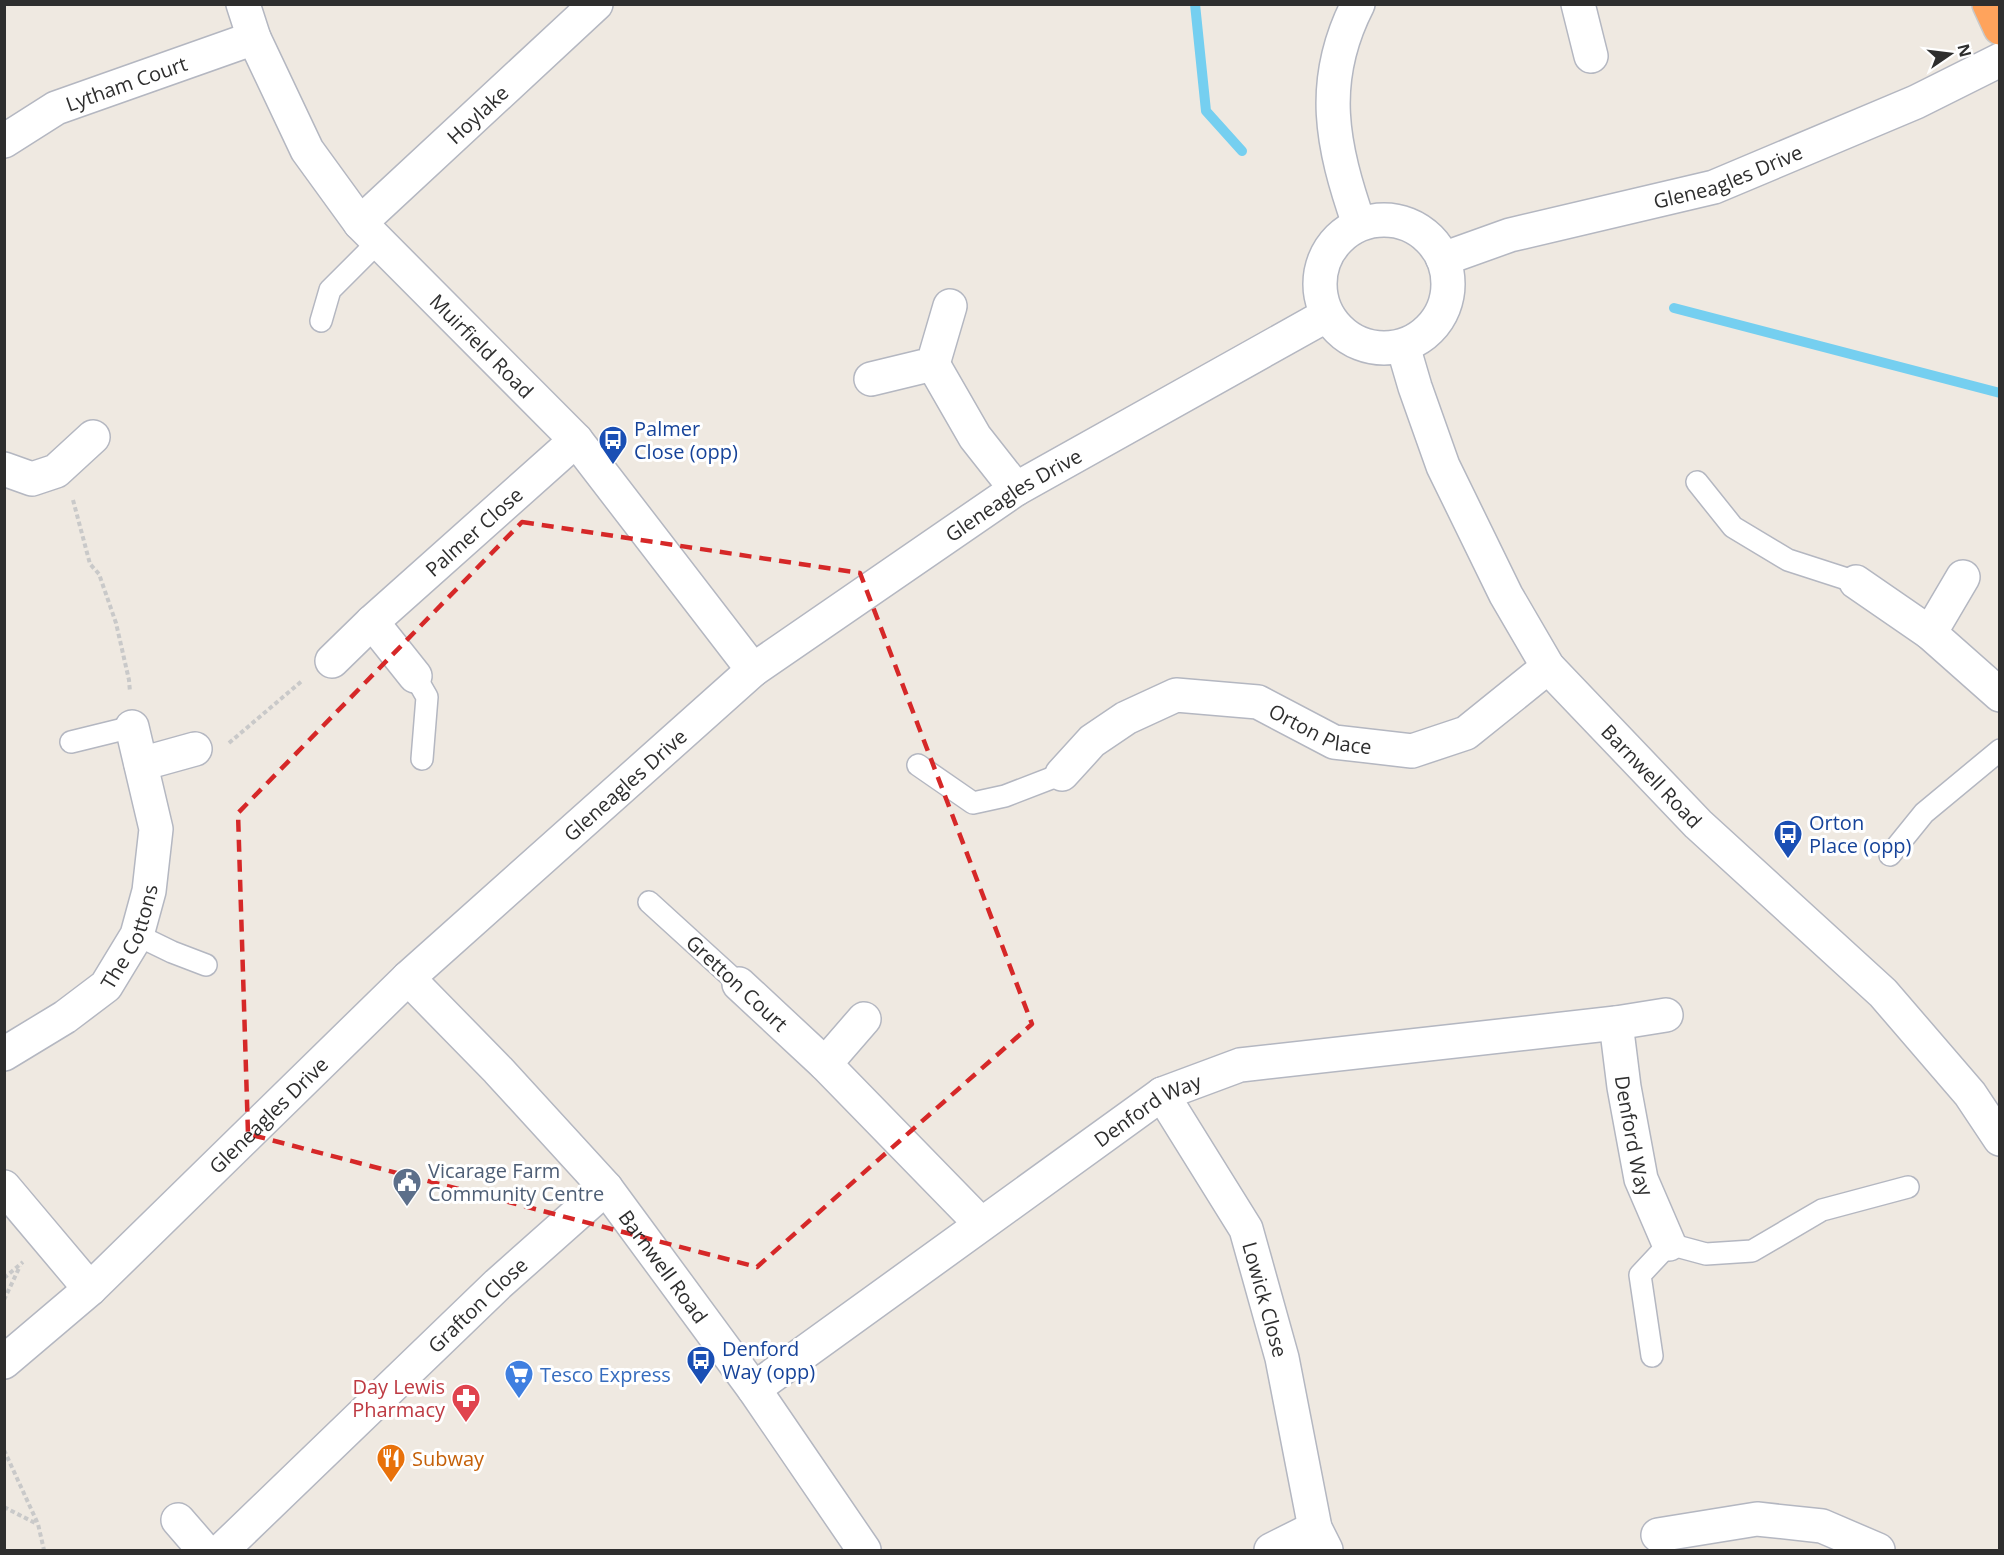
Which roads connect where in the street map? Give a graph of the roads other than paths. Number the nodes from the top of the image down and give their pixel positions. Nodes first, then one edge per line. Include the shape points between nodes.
1 (243, 4) edge
2 (596, 4) edge
3 (1358, 4) edge
4 (1578, 4) edge
5 (1989, 4) edge
6 (2000, 28) edge
7 (254, 38) junction
8 (1591, 56) dead end
9 (2000, 60) edge
10 (4, 141) edge
11 (1359, 224) junction
12 (369, 233) junction
13 (1443, 259) junction
14 (950, 306) dead end
15 (1327, 315) junction
16 (321, 321) dead end
17 (1403, 346) junction
18 (933, 363) junction
19 (871, 379) dead end
20 (93, 437) dead end
21 (576, 440) junction
22 (4, 469) edge
23 (1697, 482) dead end
24 (1016, 489) junction
25 (1963, 577) dead end
26 (1856, 582) joint
27 (372, 622) junction
28 (1930, 633) junction
29 (332, 661) road end
30 (1548, 667) junction
31 (753, 670) junction
32 (415, 676) joint
33 (2000, 695) edge
34 (132, 727) joint
35 (71, 742) dead end
36 (195, 749) road end
37 (2000, 750) edge
38 (422, 759) dead end
39 (141, 764) junction
40 (918, 765) dead end
41 (1062, 774) joint
42 (1890, 855) dead end
43 (649, 902) dead end
44 (137, 935) junction
45 (206, 965) dead end
46 (408, 978) junction
47 (739, 984) joint
48 (1666, 1015) dead end
49 (864, 1019) dead end
50 (1616, 1023) junction
51 (4, 1054) edge
52 (825, 1064) junction
53 (1162, 1094) junction
54 (2000, 1140) edge
55 (4, 1187) edge
56 (1908, 1187) dead end
57 (606, 1188) junction
58 (981, 1224) junction
59 (1669, 1244) junction
60 (90, 1289) junction
61 (1652, 1356) dead end
62 (4, 1362) edge
63 (754, 1389) junction
64 (178, 1520) dead end
65 (1658, 1535) dead end
66 (1321, 1539) edge
67 (204, 1551) edge
68 (222, 1551) edge
69 (864, 1551) edge
70 (1271, 1551) edge
71 (1878, 1551) edge

1 - 7 street, Muirfield Road
2 - 12 street, Hoylake
3 - 11 street via 1334,68 1332,114 1343,178
4 - 8 street
5 - 6 highway
7 - 10 street, Lytham Court via 56,108
7 - 12 street, Muirfield Road via 307,150
9 - 13 street, Gleneagles Drive via 1916,102 1714,188 1510,235
11 - 13 street via 1383,220 1407,224 1428,237
11 - 15 street via 1341,236 1327,253 1320,273 1320,295
12 - 16 lane via 330,290
12 - 21 street, Muirfield Road
13 - 17 street via 1449,282 1444,309 1429,332
14 - 18 street
15 - 17 street via 1347,338 1375,349
15 - 24 street, Gleneagles Drive
17 - 30 street, Barnwell Road via 1443,466 1506,595
18 - 19 street
18 - 24 street via 975,436
20 - 22 street via 56,471 32,479
21 - 27 street, Palmer Close
21 - 31 street, Muirfield Road
23 - 26 lane via 1733,527 1788,560
24 - 31 street, Gleneagles Drive
25 - 28 street
26 - 28 street
27 - 29 street, Palmer Close
27 - 32 street
28 - 33 street
30 - 41 street, Orton Place via 1466,733 1412,751 1334,742 1258,702 1176,695 1126,718 1092,741
30 - 54 street, Barnwell Road via 1698,824 1883,993 1970,1094
31 - 46 street, Gleneagles Drive
32 - 38 lane via 427,697
34 - 35 lane
34 - 39 street, The Cottons
36 - 39 street
37 - 42 lane via 1924,813
39 - 44 street, The Cottons via 156,829 149,891
40 - 41 lane via 973,803 1005,796
43 - 47 lane, Gretton Court
44 - 45 lane
44 - 51 street, The Cottons via 106,986 65,1017
46 - 57 street, Barnwell Road
46 - 60 street, Gleneagles Drive
47 - 52 street, Gretton Court
48 - 50 street, Denford Way
49 - 52 street
50 - 53 street, Denford Way via 1240,1065
50 - 59 street, Denford Way via 1641,1179
52 - 58 street, Gretton Court
53 - 58 street, Denford Way
53 - 66 street, Lowick Close via 1246,1229 1282,1358
55 - 60 street
56 - 59 lane via 1822,1210 1752,1251 1706,1254
57 - 63 street, Barnwell Road
57 - 68 street, Grafton Close via 498,1284
58 - 63 street, Denford Way
59 - 61 lane via 1640,1275
60 - 62 street, Gleneagles Drive
63 - 69 street, Barnwell Road
64 - 67 street
65 - 71 street via 1757,1519 1822,1526
66 - 70 street, Lowick Close

